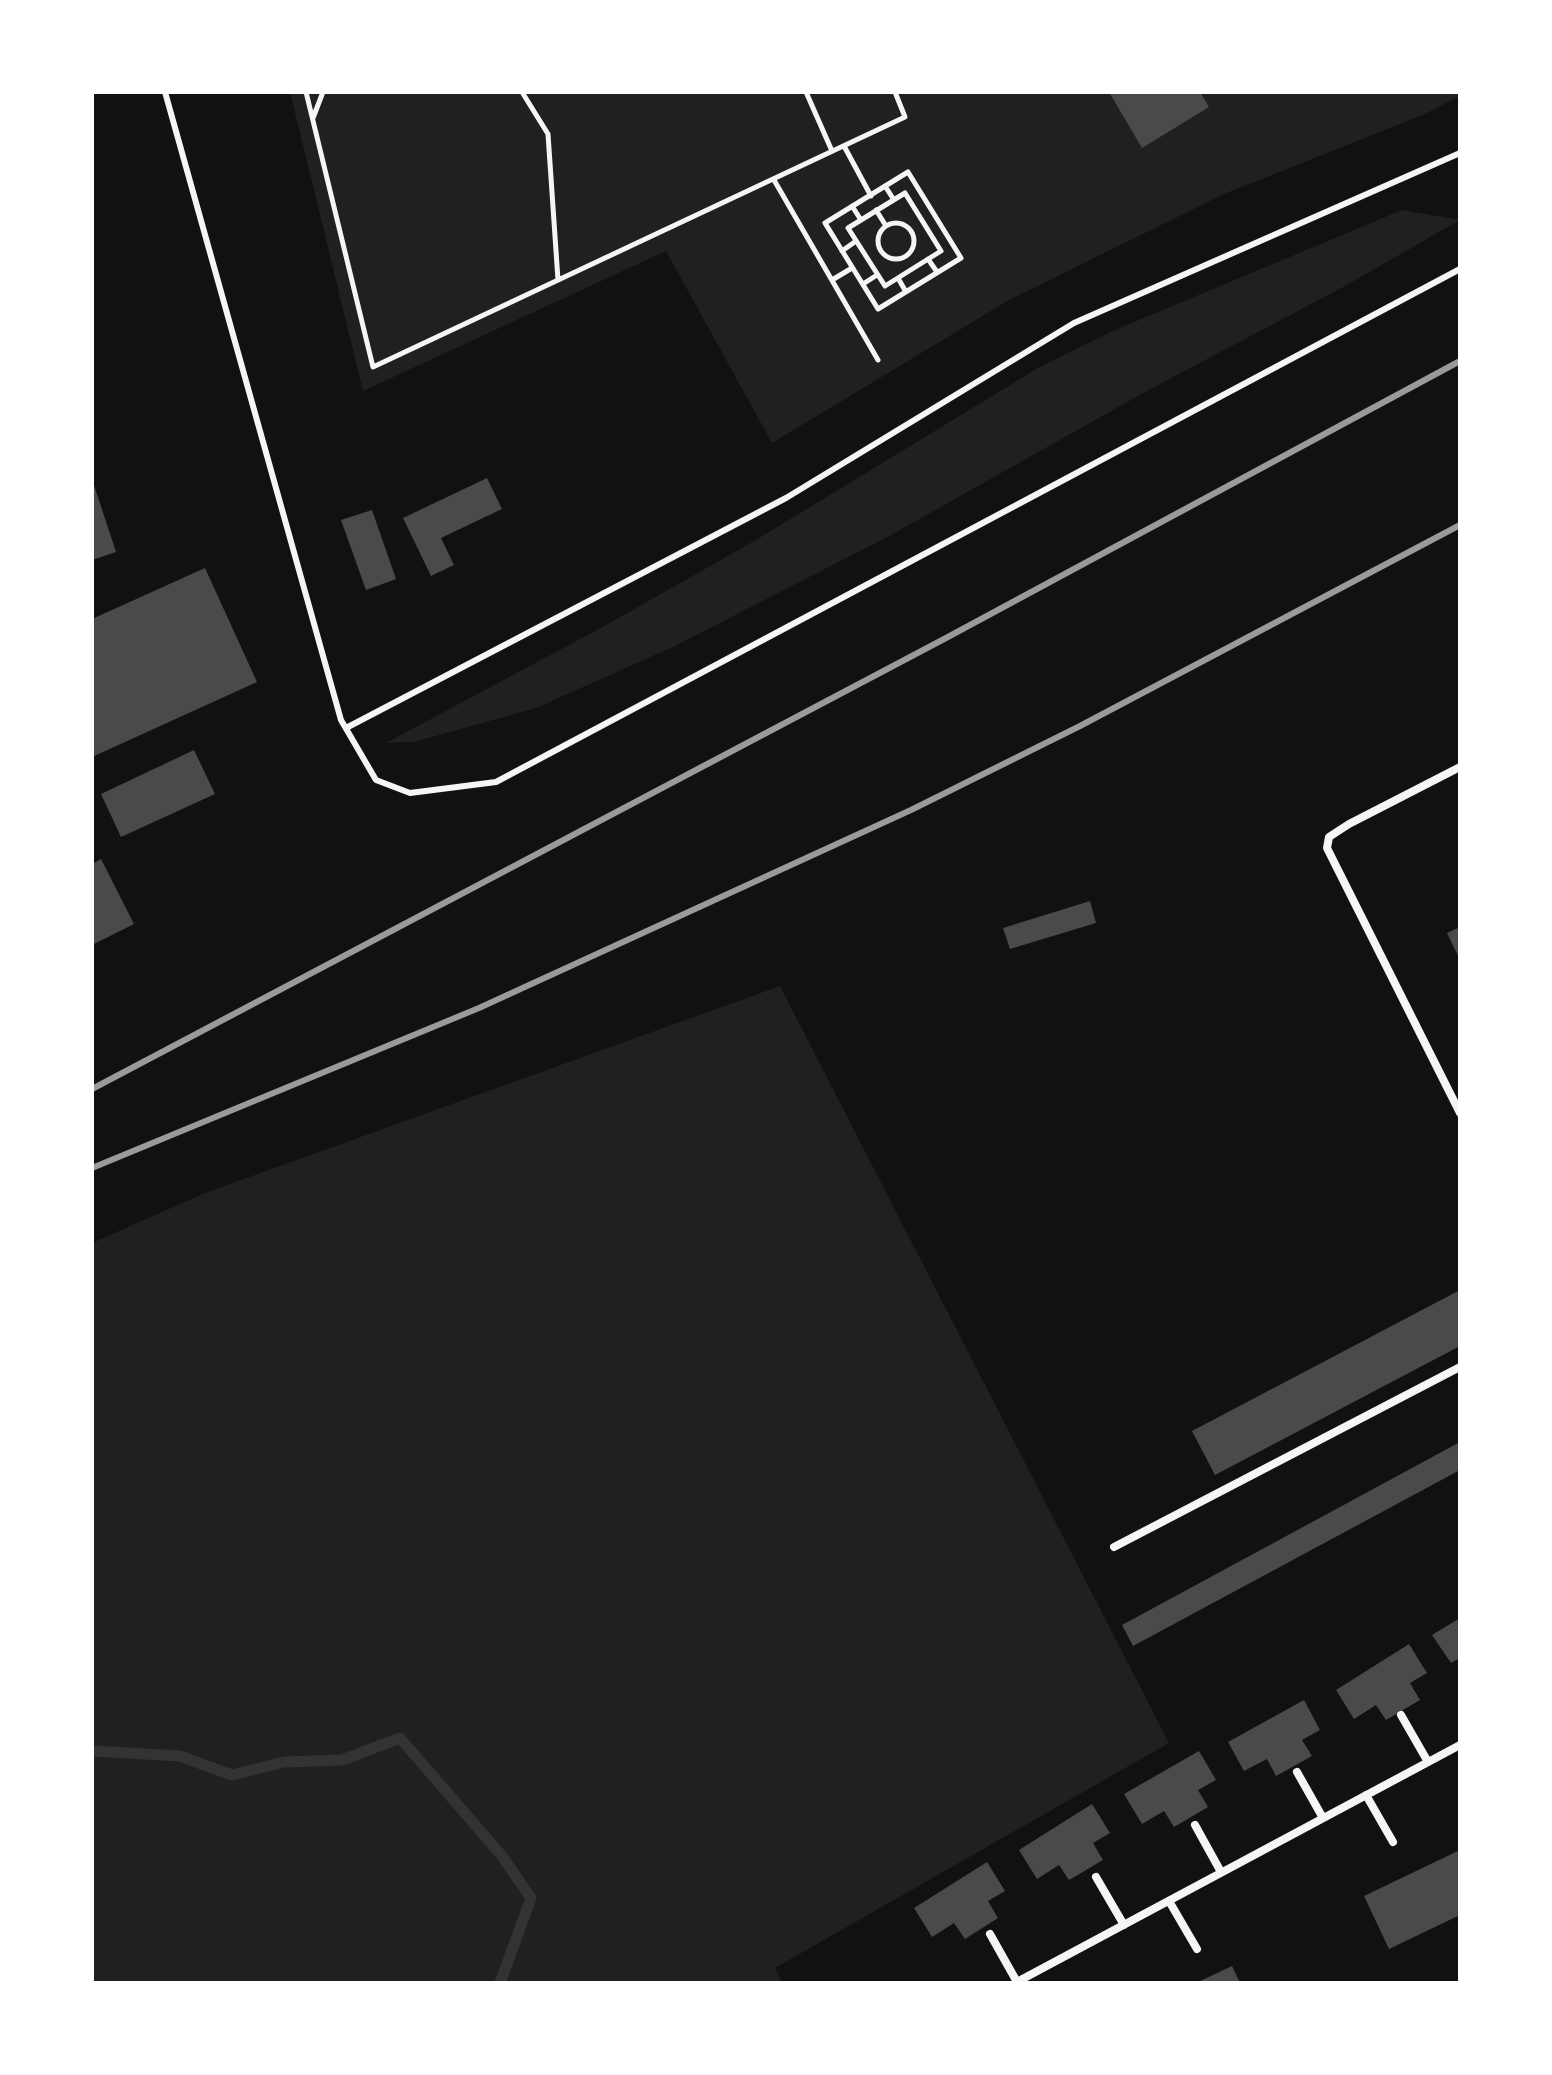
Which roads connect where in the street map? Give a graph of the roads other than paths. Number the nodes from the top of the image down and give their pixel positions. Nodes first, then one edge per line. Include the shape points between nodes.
1 (165, 92) edge
2 (1460, 153) edge
3 (1460, 269) edge
4 (346, 728) junction
5 (1460, 767) edge
6 (1460, 1113) edge
7 (1460, 1367) edge
8 (1114, 1547) dead end
9 (1401, 1715) dead end
10 (1460, 1745) edge
11 (1428, 1762) junction
12 (1297, 1772) dead end
13 (1366, 1795) junction
14 (1323, 1818) junction
15 (1195, 1825) dead end
16 (1393, 1842) dead end
17 (1221, 1872) junction
18 (1096, 1877) dead end
19 (1169, 1901) junction
20 (1124, 1925) junction
21 (990, 1934) dead end
22 (1197, 1949) dead end
23 (1016, 1982) edge

1 - 4 lane
2 - 4 lane via 1074,323 786,498
3 - 4 lane via 496,782 410,793 376,780
5 - 6 street via 1349,824 1329,837 1327,848
7 - 8 street
9 - 11 street
10 - 11 street
11 - 13 street
12 - 14 street
13 - 14 street
13 - 16 street
14 - 17 street
15 - 17 street
17 - 19 street
18 - 20 street
19 - 20 street
19 - 22 street
20 - 23 street
21 - 23 street

